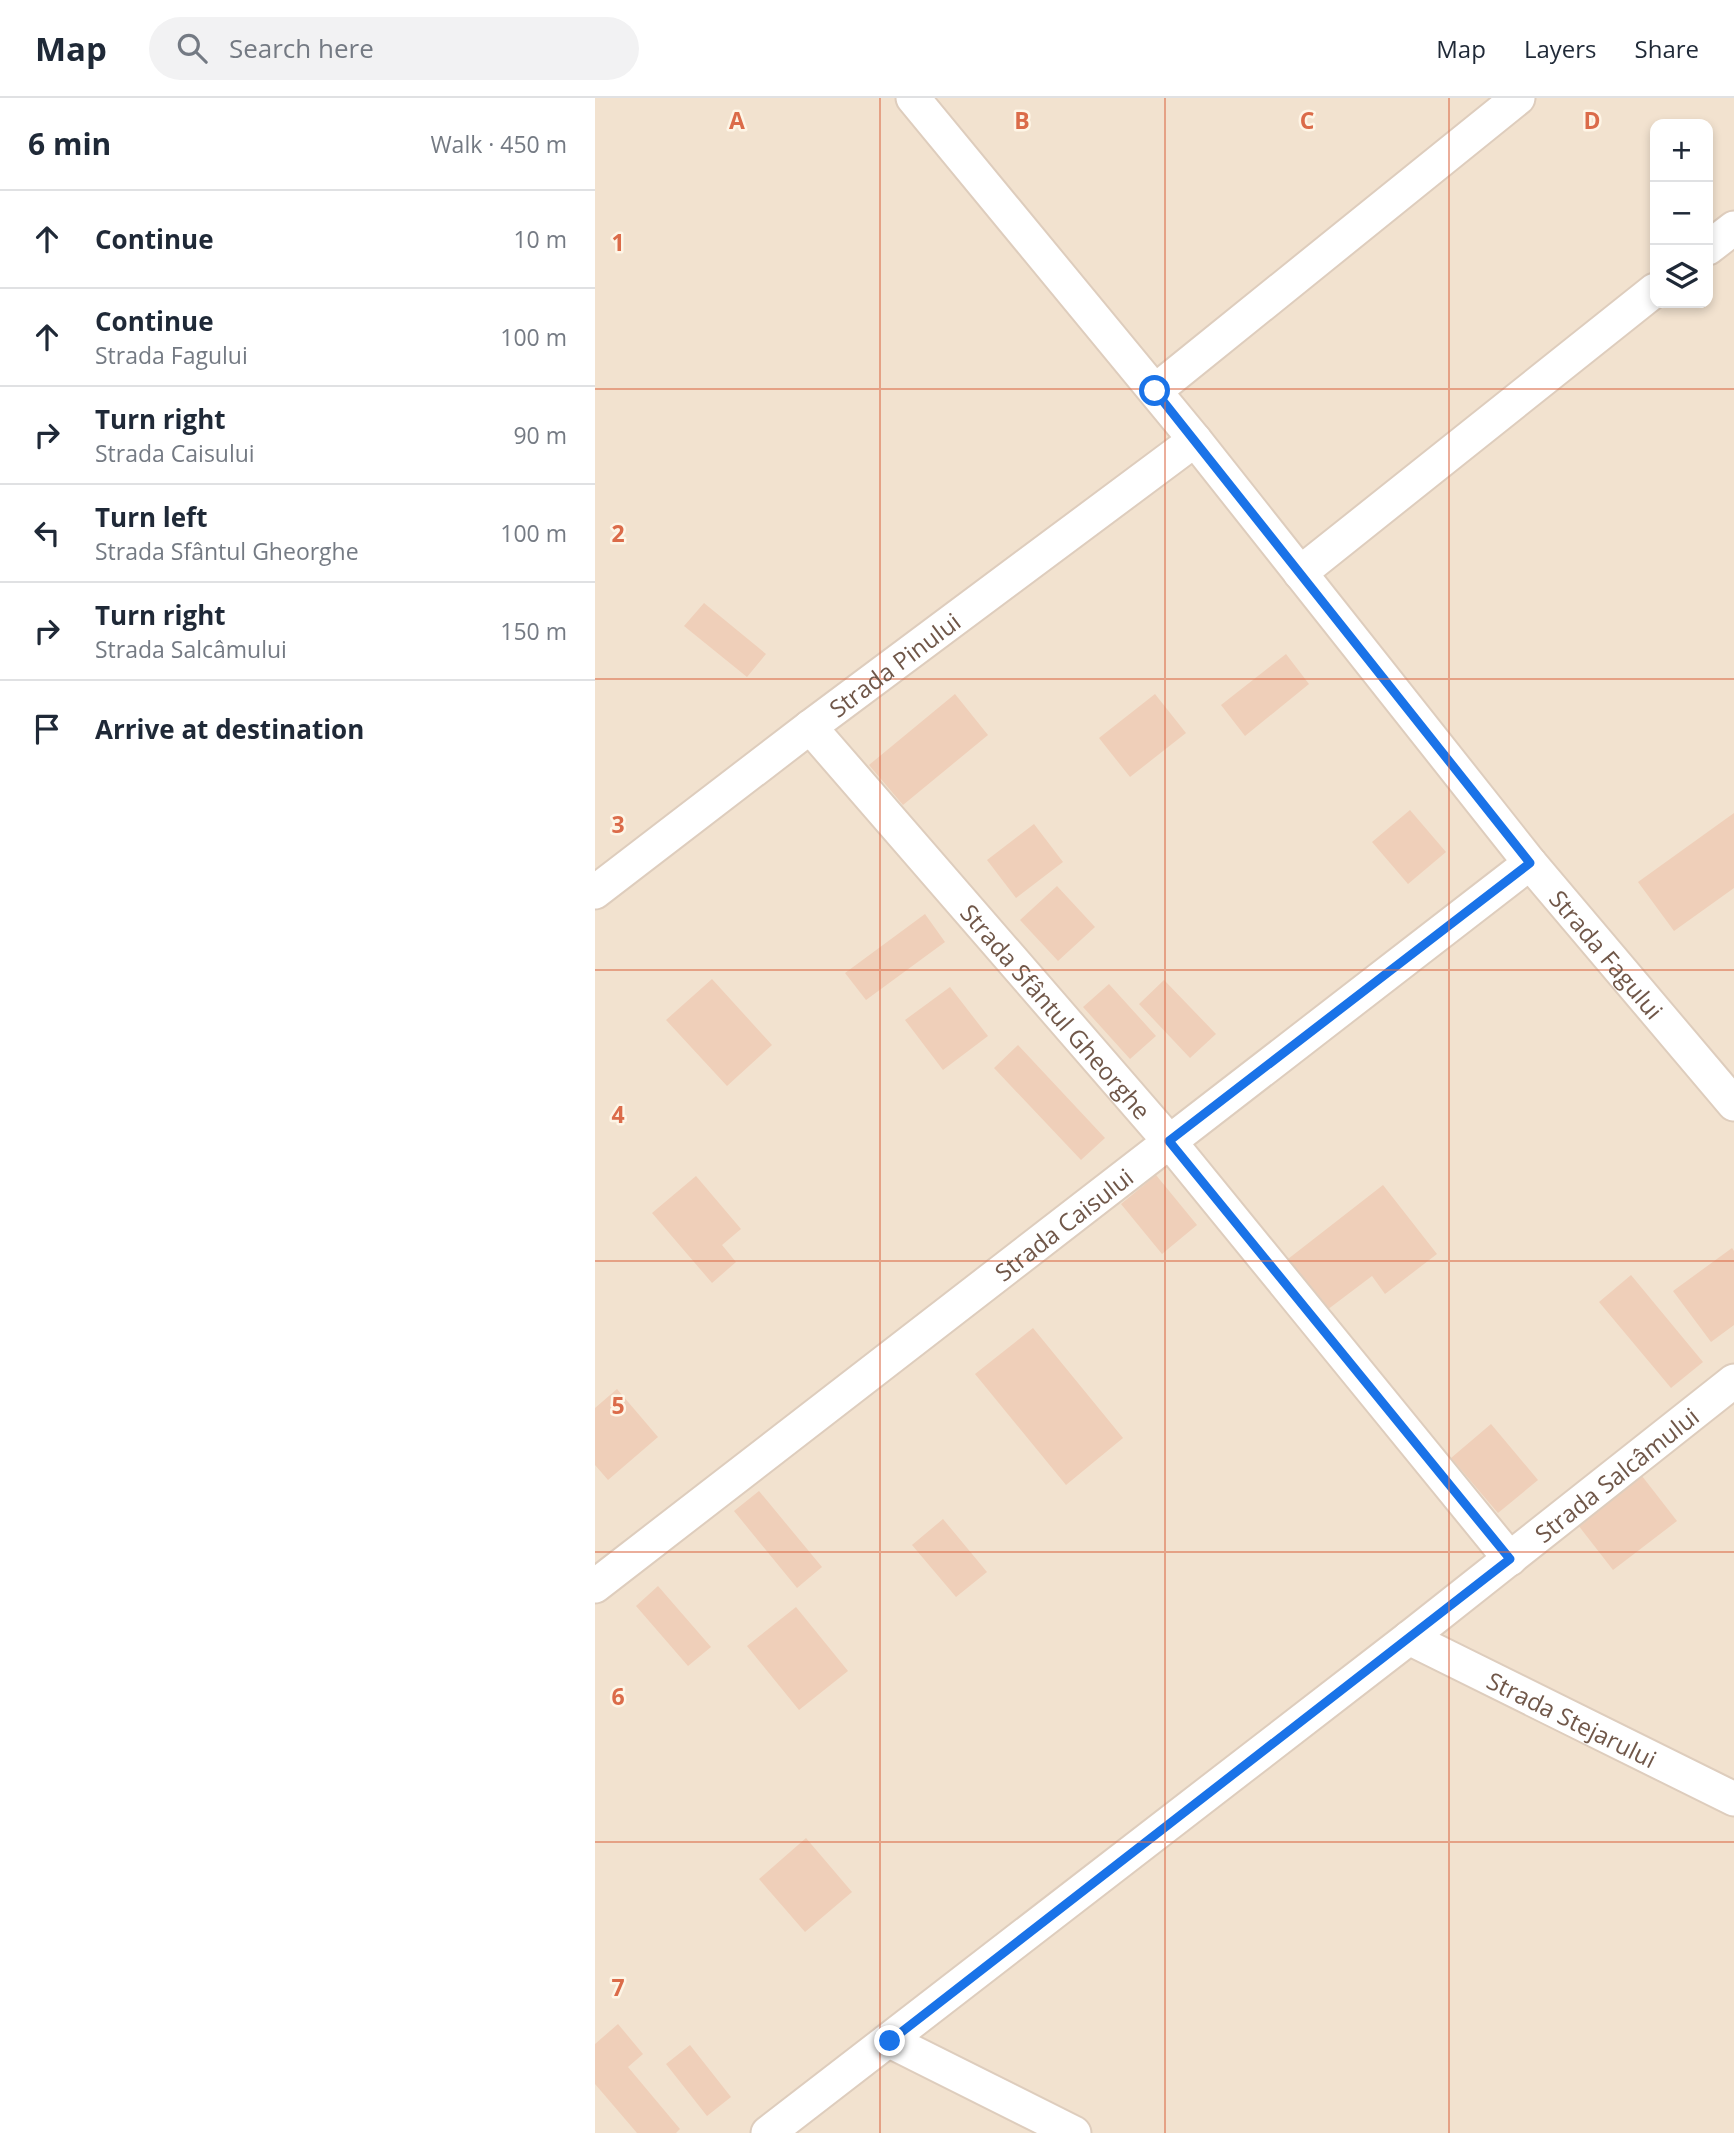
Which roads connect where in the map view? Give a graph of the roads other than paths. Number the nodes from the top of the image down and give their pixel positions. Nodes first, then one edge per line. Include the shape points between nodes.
1 (913, 98) edge
2 (1518, 98) edge
3 (1734, 228) edge
4 (1712, 245) edge
5 (1650, 294) edge
6 (1155, 391) junction
7 (1195, 440) junction
8 (1300, 573) junction
9 (810, 727) junction
10 (1530, 863) junction
11 (595, 892) edge
12 (1734, 1104) edge
13 (1169, 1141) junction
14 (1734, 1381) edge
15 (1510, 1559) junction
16 (595, 1586) edge
17 (1409, 1638) junction
18 (1734, 1798) edge
19 (890, 2041) junction
20 (768, 2133) edge
21 (1075, 2133) edge

1 - 6 street, Strada Fagului
2 - 6 street
3 - 4 street
5 - 8 street
6 - 7 street, Strada Fagului
7 - 8 street, Strada Fagului
7 - 9 street, Strada Pinului
8 - 10 street, Strada Fagului
9 - 11 street, Strada Pinului
9 - 13 street, Strada Sfântul Gheorghe
10 - 12 street, Strada Fagului
10 - 13 street, Strada Caisului
13 - 15 street, Strada Sfântul Gheorghe
13 - 16 street, Strada Caisului
14 - 15 street, Strada Salcâmului
15 - 17 street, Strada Salcâmului
17 - 18 street, Strada Stejarului
17 - 19 street, Strada Salcâmului
19 - 20 street, Strada Salcâmului
19 - 21 street

